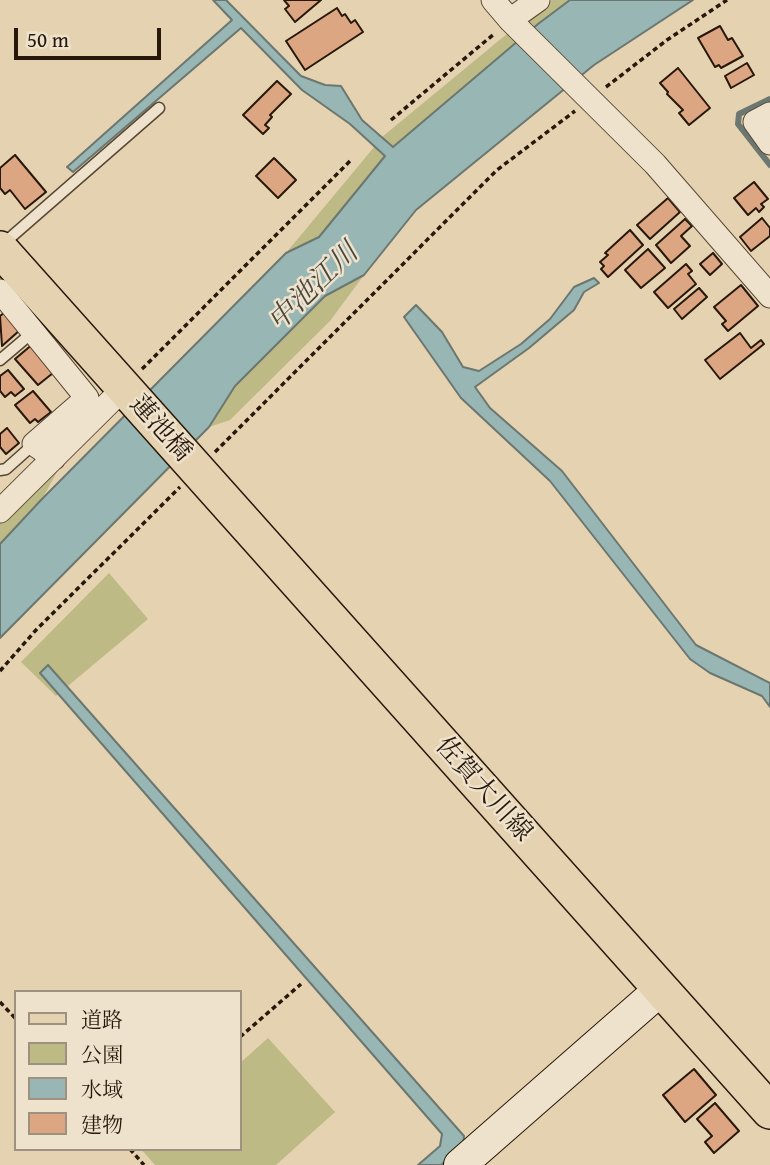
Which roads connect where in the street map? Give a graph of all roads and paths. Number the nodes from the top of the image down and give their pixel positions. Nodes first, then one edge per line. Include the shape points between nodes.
1 (493, 0) edge
2 (538, 0) edge
3 (727, 0) edge
4 (510, 20) junction
5 (590, 99) junction
6 (159, 108) dead end
7 (770, 114) edge
8 (391, 120) dead end
9 (770, 143) edge
10 (351, 160) dead end
11 (0, 248) edge
12 (766, 284) edge
13 (0, 292) edge
14 (33, 332) junction
15 (0, 360) edge
16 (124, 388) junction
17 (34, 444) junction
18 (54, 458) junction
19 (0, 470) edge
20 (197, 470) junction
21 (0, 511) edge
22 (0, 671) edge
23 (301, 984) dead end
24 (661, 989) junction
25 (0, 1002) edge
26 (14, 1018) edge
27 (242, 1035) edge
28 (770, 1111) edge
29 (132, 1151) edge
30 (466, 1160) edge
31 (144, 1165) edge

1 - 4 street
2 - 4 street
3 - 5 path
4 - 5 street
4 - 8 path
5 - 12 street
5 - 20 path via 497,170
6 - 11 lane
7 - 9 street via 755,122
10 - 16 path
11 - 16 main road
13 - 14 street
14 - 15 lane
14 - 17 street via 87,398
16 - 18 street
16 - 20 main road, 蓮池橋
17 - 18 street
17 - 19 lane
18 - 21 street
20 - 22 path
20 - 24 main road, 佐賀大川線
23 - 27 path
24 - 28 main road, 佐賀大川線
24 - 30 street
25 - 26 path
29 - 31 path

